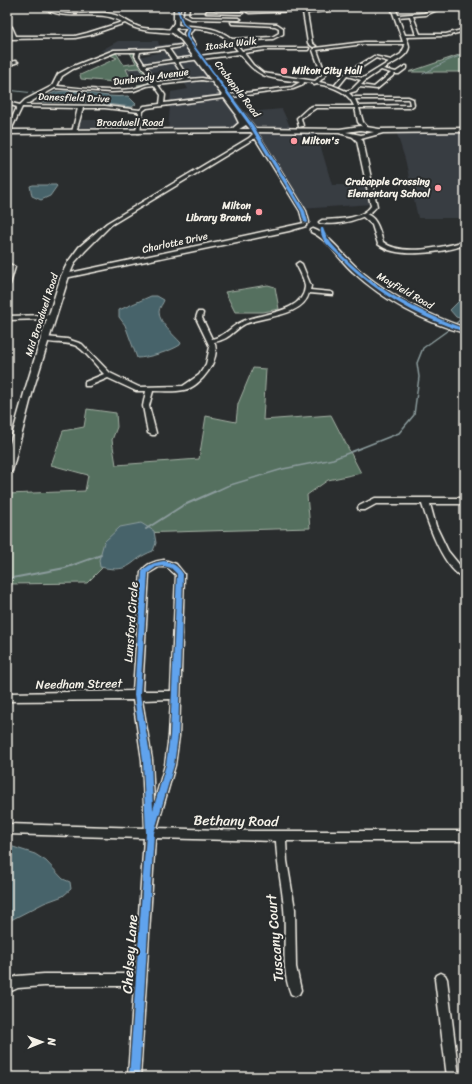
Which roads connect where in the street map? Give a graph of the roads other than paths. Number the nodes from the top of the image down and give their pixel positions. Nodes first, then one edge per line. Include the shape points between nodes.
1 (44, 7) edge
2 (187, 7) edge
3 (337, 7) edge
4 (393, 7) edge
5 (442, 7) edge
6 (177, 8) edge
7 (302, 11) edge
8 (207, 12) dead end
9 (244, 12) junction
10 (396, 16) junction
11 (411, 16) junction
12 (126, 22) junction
13 (232, 24) junction
14 (7, 25) edge
15 (228, 26) dead end
16 (187, 29) junction
17 (174, 30) junction
18 (465, 30) edge
19 (403, 36) junction
20 (419, 36) junction
21 (14, 37) junction
22 (64, 37) junction
23 (7, 38) edge
24 (228, 39) junction
25 (62, 43) dead end
26 (405, 43) junction
27 (180, 46) dead end
28 (166, 48) junction
29 (312, 48) junction
30 (138, 50) junction
31 (239, 52) junction
32 (199, 58) junction
33 (175, 61) junction
34 (391, 61) junction
35 (16, 62) dead end
36 (7, 65) edge
37 (143, 65) junction
38 (406, 67) dead end
39 (380, 69) junction
40 (208, 73) junction
41 (394, 73) junction
42 (346, 75) junction
43 (202, 79) junction
44 (364, 79) junction
45 (188, 80) junction
46 (214, 81) junction
47 (302, 82) junction
48 (156, 84) junction
49 (314, 84) junction
50 (337, 84) dead end
51 (358, 86) junction
52 (54, 87) junction
53 (345, 93) junction
54 (228, 96) junction
55 (354, 98) junction
56 (7, 103) edge
57 (162, 105) junction
58 (20, 106) junction
59 (81, 106) junction
60 (355, 107) junction
61 (235, 108) junction
62 (141, 111) junction
63 (301, 126) junction
64 (234, 130) junction
65 (292, 130) junction
66 (312, 130) junction
67 (439, 130) junction
68 (465, 130) edge
69 (367, 131) junction
70 (8, 132) edge
71 (74, 132) junction
72 (138, 132) junction
73 (354, 132) junction
74 (254, 134) junction
75 (362, 151) junction
76 (364, 215) junction
77 (314, 224) junction
78 (465, 243) edge
79 (8, 264) dead end
80 (299, 264) dead end
81 (65, 276) junction
82 (7, 284) edge
83 (307, 291) junction
84 (331, 294) dead end
85 (200, 313) dead end
86 (52, 317) junction
87 (7, 318) edge
88 (465, 331) edge
89 (45, 339) junction
90 (210, 341) junction
91 (108, 375) junction
92 (87, 384) dead end
93 (150, 390) junction
94 (152, 433) dead end
95 (7, 470) edge
96 (425, 501) junction
97 (465, 501) edge
98 (362, 508) dead end
99 (465, 575) edge
100 (137, 695) junction
101 (174, 695) junction
102 (7, 697) edge
103 (7, 829) edge
104 (150, 833) junction
105 (281, 836) junction
106 (465, 836) edge
107 (441, 979) dead end
108 (140, 980) junction
109 (7, 987) edge
110 (295, 990) dead end
111 (134, 1077) edge
112 (453, 1077) edge

1 - 12 street via 66,15 113,15
2 - 9 street via 186,16 190,18
3 - 7 street
4 - 10 street
5 - 11 street
6 - 16 main road, Crabapple Road
6 - 17 main road, Crabapple Road via 177,23
7 - 9 street
7 - 29 street
8 - 9 street
9 - 13 street
10 - 11 street
10 - 19 street
11 - 20 street
12 - 17 street via 146,30
12 - 22 street via 88,35
13 - 15 street
13 - 24 street via 276,25 281,28 281,34 273,38
14 - 21 street
16 - 17 main road
16 - 24 street via 212,32
16 - 32 main road, Crabapple Road via 187,37
17 - 32 main road, Crabapple Road
18 - 20 street via 446,35
19 - 20 street
19 - 26 street
21 - 22 street
21 - 23 street
22 - 25 street
24 - 31 street
26 - 29 street, Itaska Walk via 364,43
26 - 34 street via 406,50
27 - 28 street
28 - 30 street
28 - 33 street
29 - 31 street, Itaska Walk
29 - 49 street via 324,75
30 - 37 street via 137,56
30 - 52 street via 114,51 72,68 60,75
31 - 32 street, Itaska Walk
31 - 47 street via 254,73
32 - 33 street, Itaska Walk
32 - 40 main road, Crabapple Road
32 - 54 main road, Crabapple Road
33 - 37 street, Itaska Walk
33 - 45 street
34 - 39 street
34 - 42 street via 375,57
35 - 36 street
37 - 48 street
38 - 41 street
39 - 41 street
39 - 44 street
40 - 43 street, Dunbrody Avenue via 207,77
40 - 46 main road, Crabapple Road
41 - 51 street via 375,88
42 - 44 street
42 - 50 street
43 - 45 street, Dunbrody Avenue
43 - 46 street, Dunbrody Avenue
44 - 51 street
45 - 48 street, Dunbrody Avenue
46 - 54 main road, Crabapple Road
47 - 49 street
47 - 54 street via 293,88
48 - 52 street, Dunbrody Avenue via 134,90 111,92
48 - 57 street via 164,98
49 - 53 street
51 - 53 street
52 - 58 street
53 - 55 street
53 - 60 street
54 - 57 street
54 - 61 main road, Crabapple Road
54 - 74 main road, Crabapple Road
55 - 60 street
55 - 60 street via 408,98 411,99 412,105
56 - 58 street, Danesfield Drive
57 - 62 street via 146,107
58 - 59 street, Danesfield Drive
58 - 70 street
59 - 62 street, Danesfield Drive
59 - 71 street
60 - 63 street via 315,107 300,118
60 - 69 street
60 - 73 street
61 - 64 main road via 244,123
61 - 74 main road, Crabapple Road
62 - 72 street
63 - 65 street
63 - 66 street
64 - 72 street, Broadwell Road
64 - 74 street, Broadwell Road
65 - 66 main road
65 - 73 main road
65 - 74 main road
66 - 73 main road
67 - 68 main road
67 - 69 main road
67 - 69 main road
69 - 73 main road
69 - 75 street
70 - 71 street, Broadwell Road
71 - 72 street, Broadwell Road
73 - 75 street via 360,141
74 - 77 street
74 - 81 street, Mid Broadwell Road via 110,224 82,249
75 - 76 street via 373,202 372,210
76 - 77 street
76 - 78 street via 375,224 380,243 392,249 408,251 451,247
77 - 81 street, Charlotte Drive
77 - 88 street, Mayfield Road via 341,257 374,286 413,309
79 - 82 street via 12,268
80 - 83 street via 308,286
81 - 86 street, Mid Broadwell Road
83 - 84 street
83 - 90 street via 306,297 282,313 243,323 222,339
85 - 90 street via 199,318
86 - 87 street
86 - 89 street, Mid Broadwell Road
89 - 91 street via 67,341 80,346
89 - 95 street, Mid Broadwell Road
90 - 93 street via 213,347 210,364 201,377 184,388
91 - 92 street
91 - 93 street via 138,389
93 - 94 street via 146,406
96 - 97 street
96 - 98 street via 375,501
96 - 99 street via 432,526 445,553
100 - 101 street, Needham Street
100 - 101 street, Lunsford Circle via 146,572 151,566 168,563 180,574
100 - 102 street, Needham Street
100 - 104 street, Lunsford Circle via 147,760
101 - 104 street, Lunsford Circle via 174,736 170,764
103 - 104 street, Bethany Road
104 - 105 street, Bethany Road
104 - 108 street, Chelsey Lane
105 - 106 street, Bethany Road
105 - 110 street, Tuscany Court via 282,861 290,909 290,967
107 - 112 street
108 - 109 street via 44,980 17,982
108 - 111 street, Chelsey Lane

